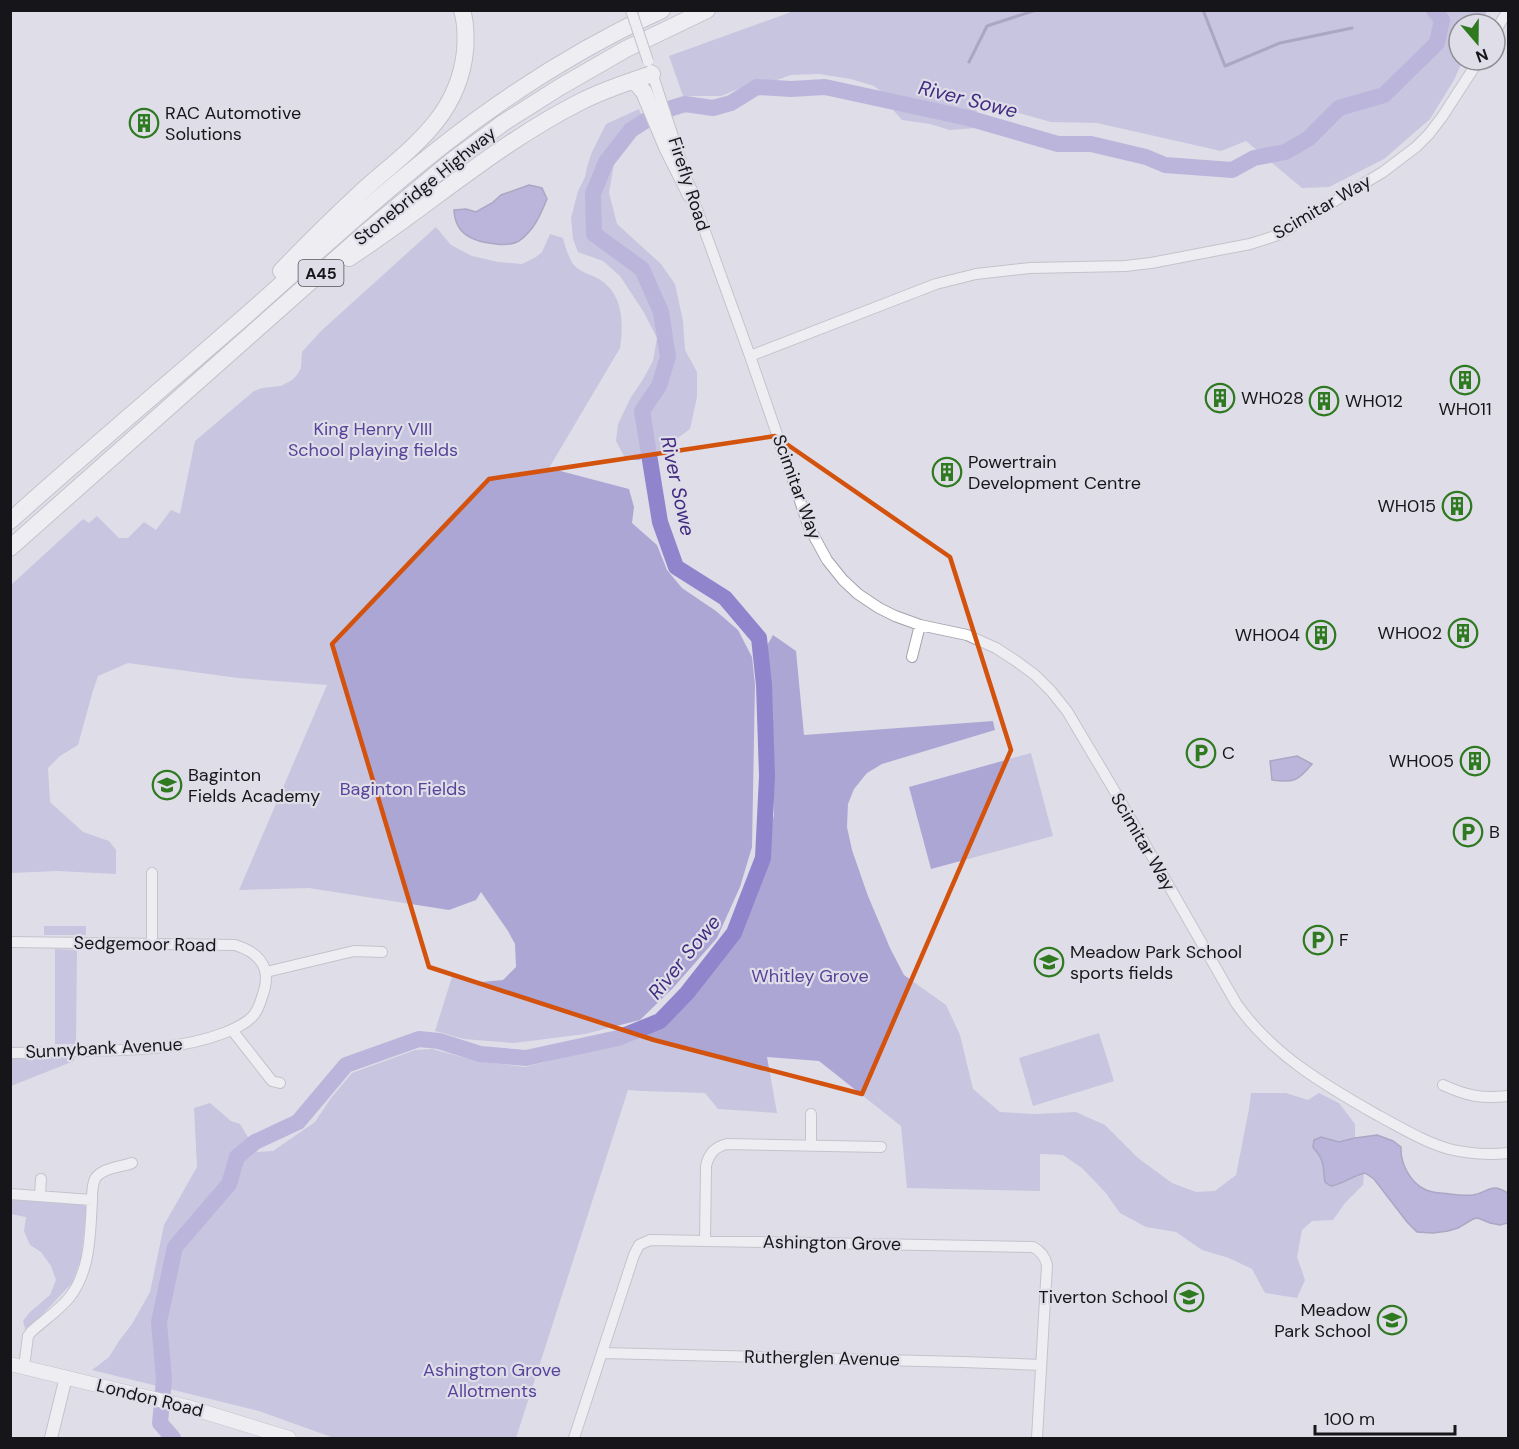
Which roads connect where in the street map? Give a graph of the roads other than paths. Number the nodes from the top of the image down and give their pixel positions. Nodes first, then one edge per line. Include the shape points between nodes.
1 (462, 10) edge
2 (631, 10) edge
3 (662, 10) edge
4 (707, 10) edge
5 (1471, 72) edge
6 (650, 79) junction
7 (691, 195) joint
8 (303, 289) junction
9 (238, 322) junction
10 (750, 356) junction
11 (10, 521) edge
12 (10, 548) edge
13 (920, 625) junction
14 (912, 657) dead end
15 (153, 873) dead end
16 (10, 942) edge
17 (152, 944) junction
18 (382, 952) dead end
19 (266, 972) junction
20 (232, 1030) junction
21 (10, 1053) edge
22 (280, 1083) dead end
23 (1443, 1085) dead end
24 (1509, 1096) edge
25 (812, 1114) dead end
26 (811, 1146) junction
27 (881, 1147) dead end
28 (1509, 1153) edge
29 (132, 1163) dead end
30 (41, 1179) dead end
31 (10, 1194) edge
32 (40, 1196) junction
33 (92, 1200) junction
34 (705, 1241) junction
35 (603, 1353) junction
36 (1041, 1365) junction
37 (17, 1366) edge
38 (66, 1377) junction
39 (51, 1438) edge
40 (289, 1438) edge
41 (574, 1438) edge
42 (1037, 1438) edge

1 - 9 highway via 466,42 463,67 443,114 427,134 314,237
2 - 6 street, bridge
3 - 9 highway, Stonebridge Highway / A45 via 551,70 451,139
4 - 8 highway, Stonebridge Highway / A45 via 626,49 504,123 416,190
5 - 10 street, Scimitar Way via 1443,117 1416,147 1383,172 1278,235 1151,263 976,274 936,284
6 - 7 highway
6 - 8 highway via 606,90 532,129
7 - 10 street, Firefly Road
8 - 12 highway, Stonebridge Highway / A45
9 - 11 highway, Stonebridge Highway / A45
10 - 13 street, Scimitar Way via 809,527 827,560 858,594 895,616
13 - 14 street
13 - 28 street, Scimitar Way via 967,635 996,648 1035,675 1051,692 1067,711 1236,1003 1282,1053 1349,1099 1415,1136 1469,1153
15 - 17 street
16 - 17 street, Sedgemoor Road
17 - 19 street, Sedgemoor Road via 235,945 256,955
18 - 19 street via 354,951
19 - 20 street, Sunnybank Avenue via 257,1011
20 - 21 street, Sunnybank Avenue via 162,1048
20 - 22 street via 272,1081
23 - 24 street via 1472,1096
25 - 26 street
26 - 27 street
26 - 34 street via 728,1144 713,1150 706,1166
29 - 33 street via 98,1176
30 - 32 street
31 - 32 street
32 - 33 street
33 - 37 street via 82,1274 68,1299 28,1336
34 - 35 street, Ashington Grove via 650,1240 639,1245
34 - 36 street, Ashington Grove via 1033,1247 1042,1253 1047,1265
35 - 36 street, Rutherglen Avenue
35 - 41 street, Ashington Grove
36 - 42 street, Ashington Grove
37 - 38 main road, London Road
38 - 39 street
38 - 40 main road, London Road via 189,1407

